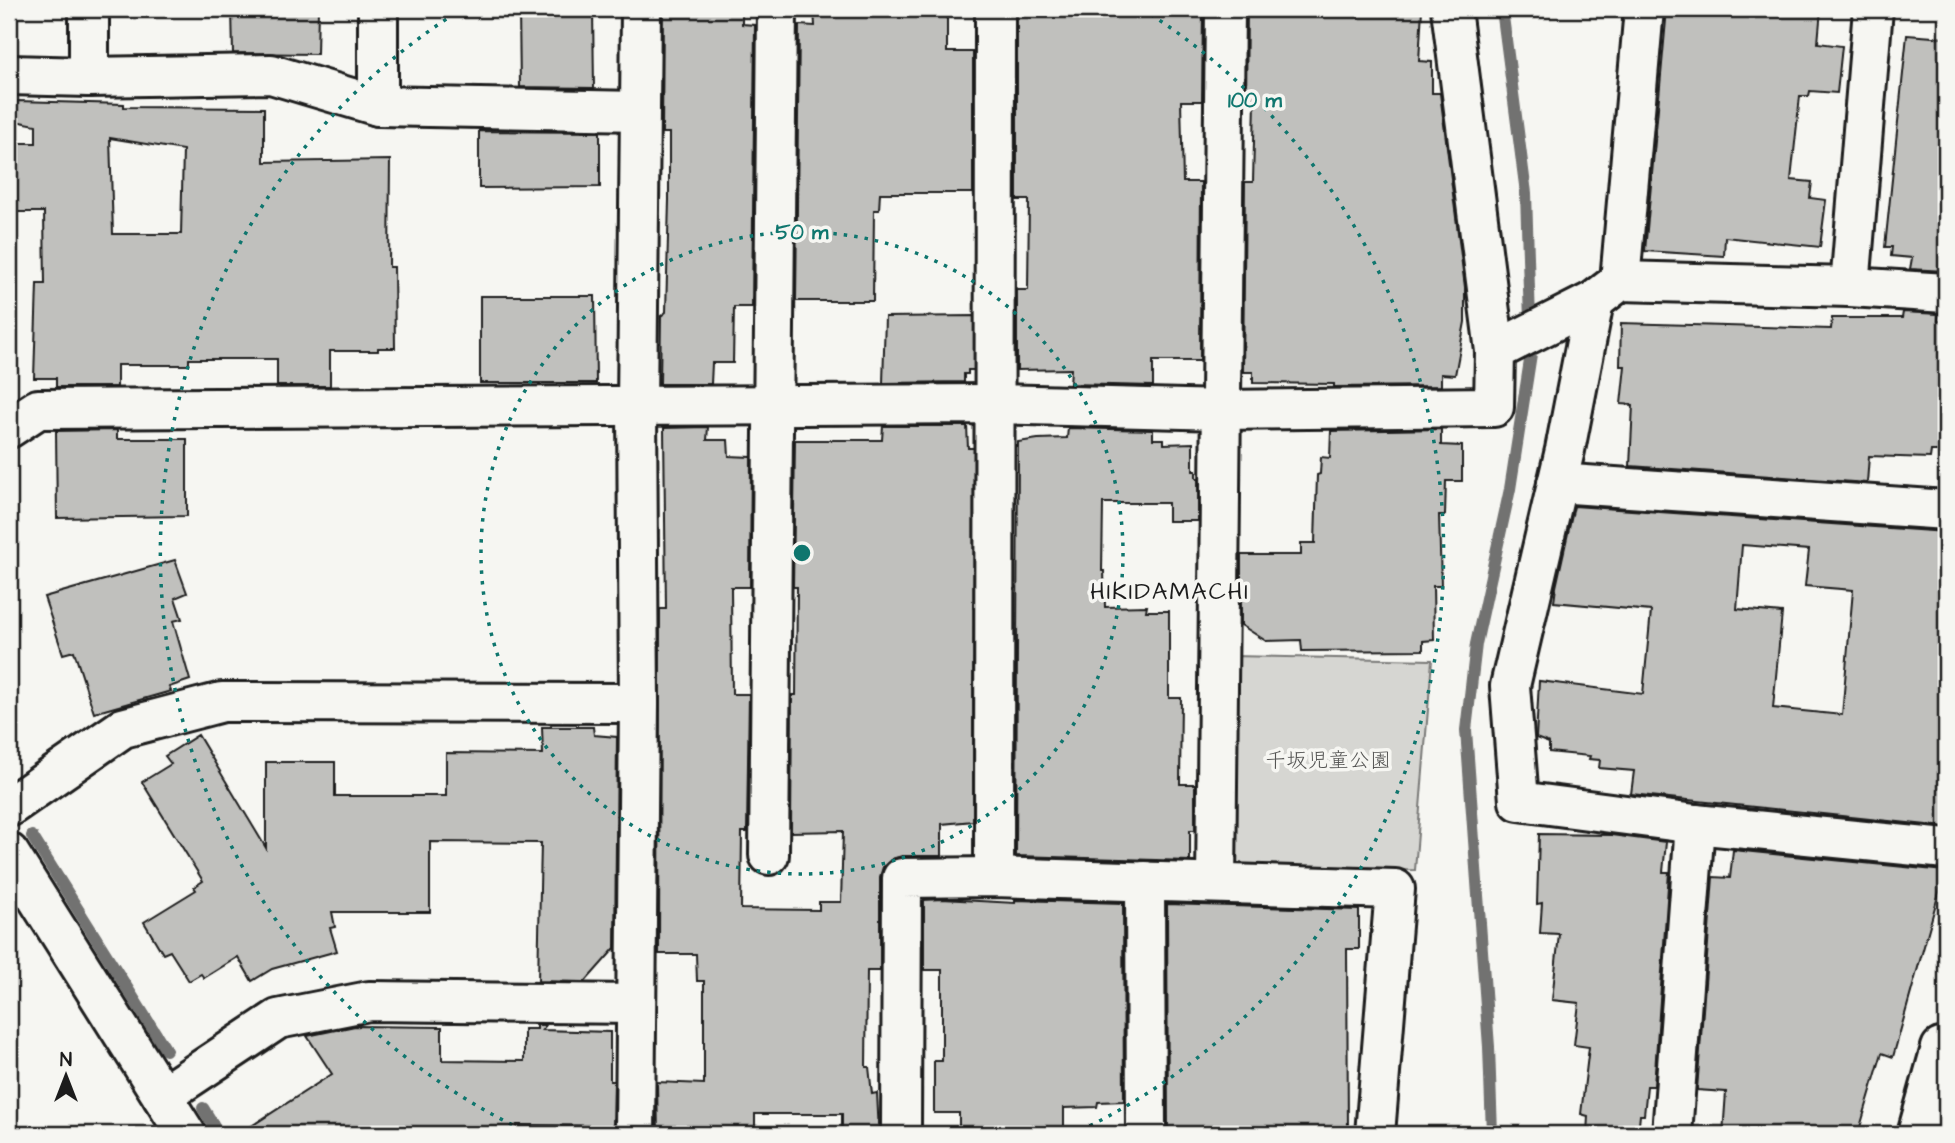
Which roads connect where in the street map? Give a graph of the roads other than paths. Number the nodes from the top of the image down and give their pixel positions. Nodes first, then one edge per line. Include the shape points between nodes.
1 (89, 9) edge
2 (378, 9) edge
3 (641, 9) edge
4 (777, 9) edge
5 (995, 9) edge
6 (1225, 9) edge
7 (1451, 9) edge
8 (1644, 9) edge
9 (1873, 9) edge
10 (9, 75) edge
11 (89, 77) junction
12 (378, 106) junction
13 (639, 111) junction
14 (1850, 287) junction
15 (1946, 293) edge
16 (1592, 299) junction
17 (1508, 345) junction
18 (995, 404) junction
19 (637, 407) junction
20 (774, 407) junction
21 (1222, 410) junction
22 (9, 428) edge
23 (1557, 483) junction
24 (1946, 510) edge
25 (639, 702) junction
26 (9, 807) edge
27 (1695, 824) junction
28 (1946, 849) edge
29 (9, 853) edge
30 (769, 855) dead end
31 (995, 877) junction
32 (1145, 881) junction
33 (1216, 883) junction
34 (636, 1004) junction
35 (1946, 1049) edge
36 (162, 1096) junction
37 (186, 1134) edge
38 (635, 1134) edge
39 (901, 1134) edge
40 (1146, 1134) edge
41 (1375, 1134) edge
42 (1672, 1134) edge
43 (1917, 1134) edge

1 - 11 street
2 - 12 street
3 - 13 street
4 - 20 street
5 - 18 street
6 - 21 street
7 - 17 street
8 - 16 street
9 - 14 street
10 - 11 street
11 - 12 street via 271,74
12 - 13 street
13 - 19 street
14 - 15 street
14 - 16 street
16 - 17 street
16 - 23 street
17 - 21 street via 1494,407
18 - 20 street
18 - 21 street
18 - 31 street
19 - 20 street
19 - 22 street via 38,410
19 - 25 street
20 - 30 street
21 - 33 street
23 - 24 street
23 - 27 street via 1510,686 1519,801
25 - 26 street via 222,702 123,728
25 - 34 street
27 - 28 street
27 - 42 street
29 - 36 street
31 - 32 street
31 - 39 street via 902,877
32 - 33 street
32 - 40 street
33 - 41 street via 1395,889
34 - 36 street via 382,1001 278,1019
34 - 38 street
35 - 43 street via 1941,1048
36 - 37 street

